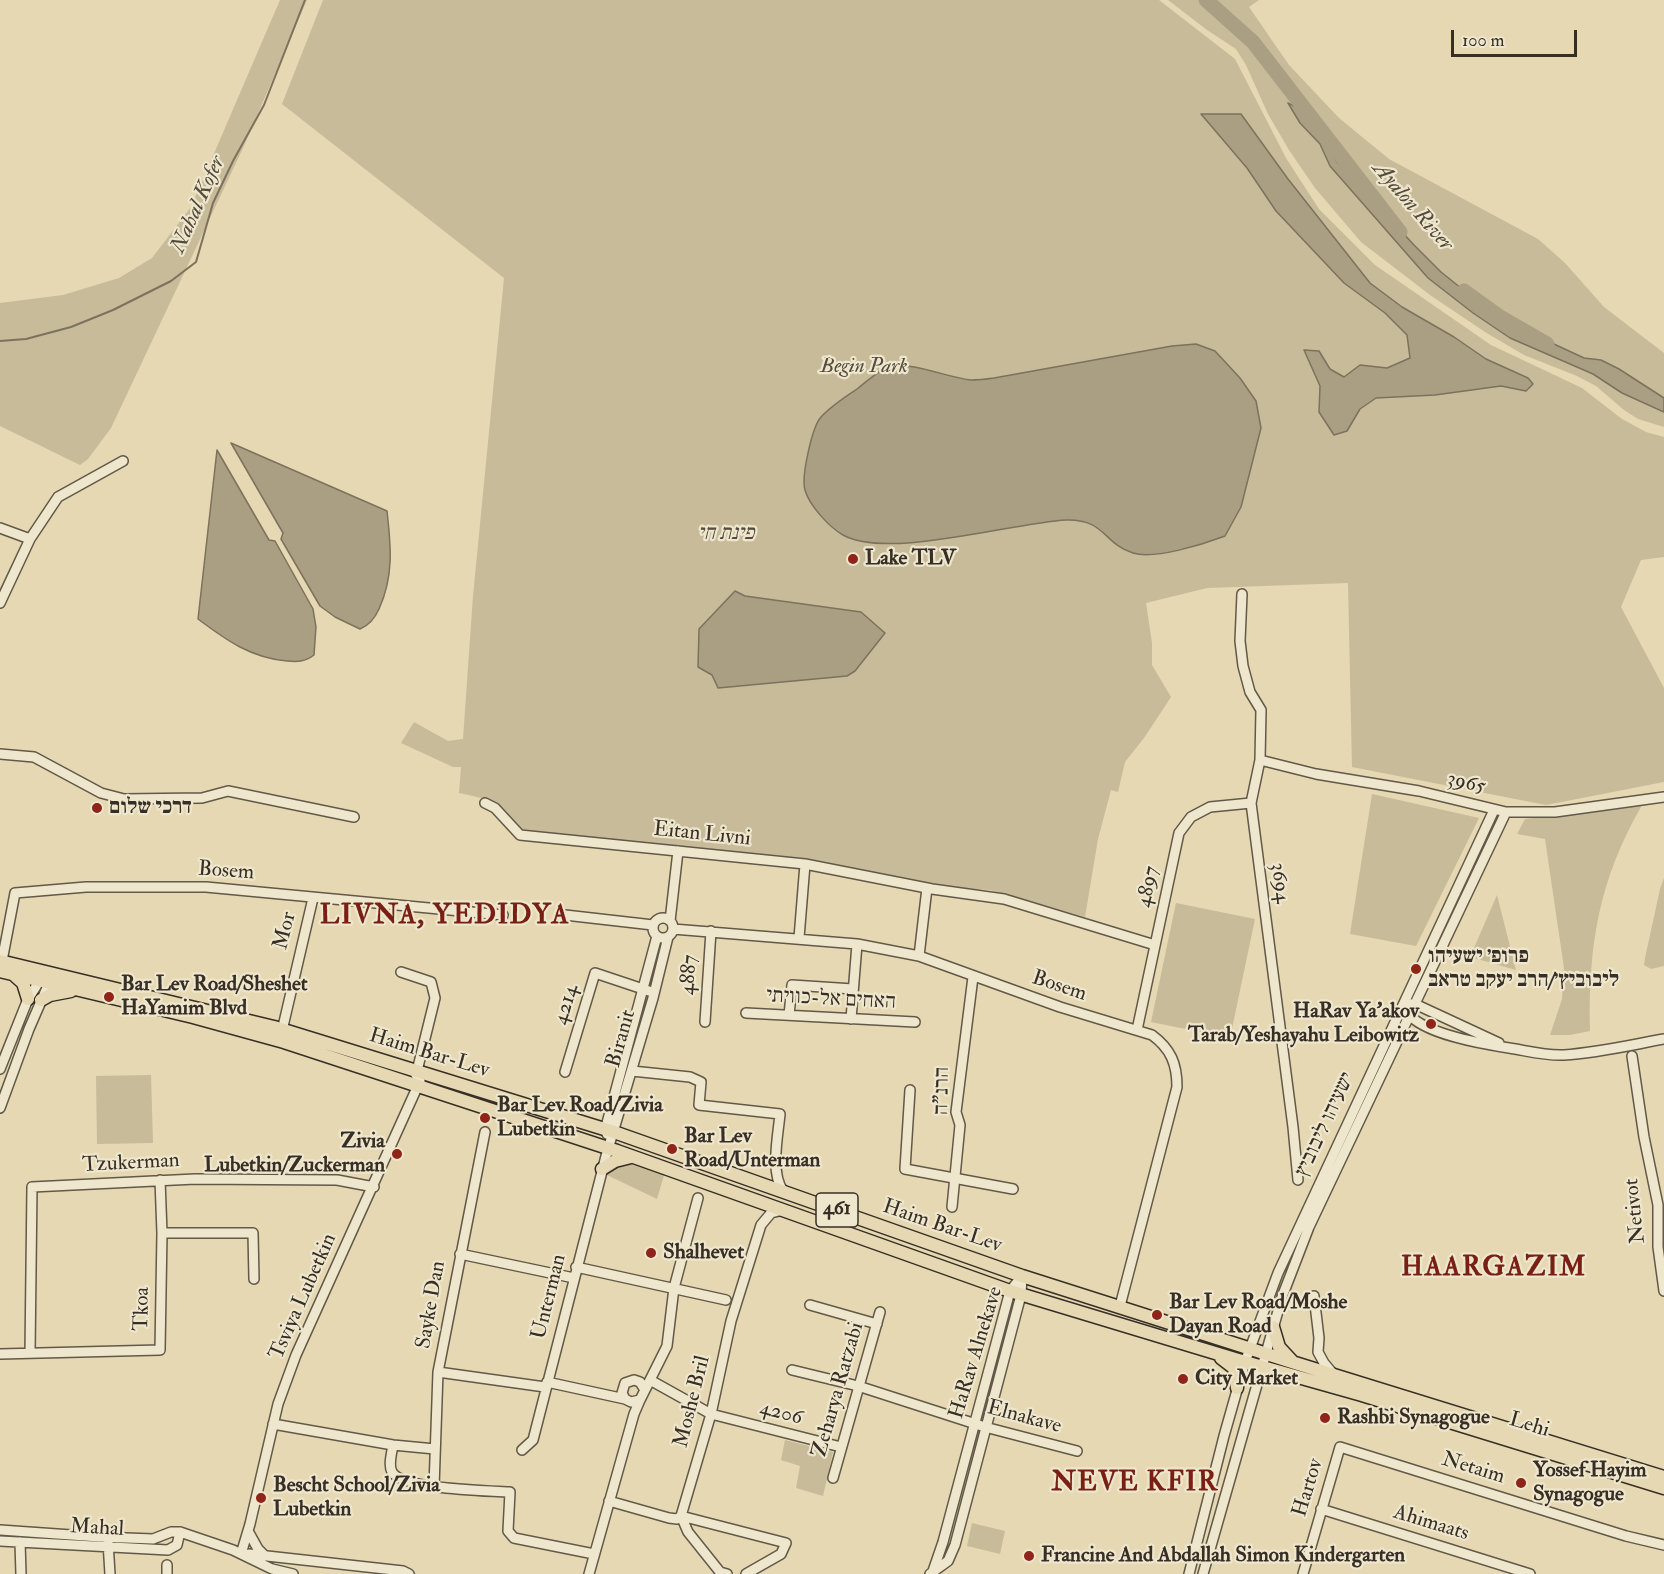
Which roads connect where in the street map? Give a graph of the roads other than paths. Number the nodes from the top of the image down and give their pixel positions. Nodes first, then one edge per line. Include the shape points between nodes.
1 (123, 461) dead end
2 (0, 528) edge
3 (30, 539) junction
4 (1242, 594) dead end
5 (0, 603) edge
6 (0, 754) edge
7 (1260, 760) junction
8 (1664, 797) edge
9 (485, 803) dead end
10 (1251, 803) junction
11 (1494, 810) junction
12 (1506, 812) junction
13 (354, 817) dead end
14 (674, 851) junction
15 (805, 864) junction
16 (927, 888) junction
17 (313, 898) junction
18 (503, 915) dead end
19 (565, 915) dead end
20 (653, 925) junction
21 (669, 926) junction
22 (711, 931) junction
23 (657, 936) junction
24 (799, 939) junction
25 (857, 944) junction
26 (1155, 945) junction
27 (919, 956) junction
28 (3, 967) edge
29 (401, 972) dead end
30 (973, 977) junction
31 (45, 978) junction
32 (643, 989) junction
33 (853, 989) junction
34 (80, 990) junction
35 (655, 992) junction
36 (28, 999) junction
37 (41, 1000) junction
38 (1415, 1004) junction
39 (1402, 1005) junction
40 (746, 1013) dead end
41 (789, 1015) junction
42 (1410, 1016) junction
43 (851, 1019) junction
44 (705, 1022) dead end
45 (915, 1022) dead end
46 (281, 1029) junction
47 (1137, 1030) junction
48 (1664, 1039) edge
49 (284, 1042) junction
50 (5, 1043) edge
51 (1512, 1048) junction
52 (1632, 1056) dead end
53 (0, 1069) edge
54 (632, 1071) junction
55 (420, 1072) junction
56 (565, 1072) dead end
57 (418, 1087) junction
58 (910, 1090) dead end
59 (0, 1108) edge
60 (610, 1131) junction
61 (485, 1132) dead end
62 (609, 1148) junction
63 (634, 1157) junction
64 (602, 1169) junction
65 (775, 1173) junction
66 (955, 1178) junction
67 (160, 1180) junction
68 (1298, 1180) dead end
69 (762, 1184) junction
70 (374, 1187) junction
71 (1013, 1189) dead end
72 (783, 1191) junction
73 (698, 1198) dead end
74 (755, 1200) junction
75 (1661, 1205) edge
76 (952, 1207) dead end
77 (784, 1210) junction
78 (761, 1225) junction
79 (162, 1233) junction
80 (460, 1254) junction
81 (576, 1267) junction
82 (1022, 1276) junction
83 (574, 1278) junction
84 (254, 1279) dead end
85 (674, 1288) junction
86 (1664, 1290) edge
87 (1016, 1293) junction
88 (1314, 1296) dead end
89 (726, 1300) dead end
90 (810, 1305) dead end
91 (1120, 1306) junction
92 (880, 1312) dead end
93 (877, 1324) junction
94 (1273, 1327) junction
95 (1249, 1348) junction
96 (1210, 1351) junction
97 (1318, 1352) junction
98 (30, 1353) junction
99 (1265, 1353) junction
100 (0, 1354) edge
101 (1245, 1362) junction
102 (1299, 1364) junction
103 (1261, 1367) junction
104 (792, 1370) dead end
105 (438, 1372) junction
106 (1334, 1375) junction
107 (650, 1380) junction
108 (546, 1385) junction
109 (858, 1386) junction
110 (1237, 1388) junction
111 (645, 1390) junction
112 (625, 1399) junction
113 (640, 1400) junction
114 (711, 1414) junction
115 (273, 1424) junction
116 (974, 1424) junction
117 (985, 1427) junction
118 (393, 1445) junction
119 (841, 1447) junction
120 (1340, 1447) joint
121 (435, 1449) junction
122 (522, 1450) dead end
123 (1077, 1451) dead end
124 (832, 1478) dead end
125 (1663, 1478) edge
126 (434, 1487) junction
127 (609, 1501) junction
128 (1321, 1509) junction
129 (681, 1516) junction
130 (0, 1530) edge
131 (248, 1531) junction
132 (180, 1532) junction
133 (108, 1537) junction
134 (0, 1541) edge
135 (20, 1542) junction
136 (1664, 1545) edge
137 (108, 1548) junction
138 (241, 1554) junction
139 (594, 1554) junction
140 (265, 1556) junction
141 (271, 1571) edge
142 (931, 1572) edge
143 (21, 1574) edge
144 (110, 1574) edge
145 (293, 1574) edge
146 (409, 1574) edge
147 (589, 1574) edge
148 (727, 1574) edge
149 (746, 1574) edge
150 (1189, 1574) edge
151 (1203, 1574) edge
152 (1303, 1574) edge
153 (1530, 1574) edge

1 - 3 street via 58,497
2 - 3 street
3 - 5 street
4 - 7 street, 3694 via 1240,641 1250,692 1261,710
6 - 13 street via 34,757 101,793 124,799 202,798 228,791
7 - 10 street, 3694
7 - 11 street, 3965
8 - 12 street, 3965 via 1555,812
9 - 14 street, Eitan Livni via 495,808 520,835
10 - 26 street, 4897 via 1210,807 1191,817 1179,833
10 - 68 street, 3694
11 - 12 street, 3965
11 - 39 street, ישעיהו ליבוביץ
12 - 38 street, ישעיהו ליבוביץ
14 - 15 street, Eitan Livni
14 - 21 street, Biranit
15 - 16 street, Eitan Livni
15 - 24 street
16 - 26 street, Eitan Livni via 1004,899
16 - 27 street
17 - 18 street, Bosem
17 - 28 street, Bosem via 206,887 86,887 15,893
17 - 46 street, Mor
19 - 20 street
20 - 21 street via 656,920
20 - 23 street
21 - 22 street, Bosem
21 - 23 street, Bosem via 662,938
21 - 35 street, Biranit
22 - 24 street, Bosem
22 - 44 street, 4887
23 - 32 street, Biranit
24 - 25 street, Bosem
25 - 27 street, Bosem
25 - 33 street
26 - 47 street, 4897
27 - 30 street, Bosem
28 - 31 main road, Haim Bar-Lev / 461
28 - 36 main road via 23,983
29 - 55 street, Tsviya Lubetkin via 431,982 435,998
30 - 47 street, Bosem
30 - 66 street, הרנ"ה via 956,1112 960,1125
31 - 34 main road, Haim Bar-Lev / 461
31 - 36 street
31 - 37 street
31 - 46 main road, Haim Bar-Lev / 461
32 - 35 street, 4214
32 - 56 street, 4214 via 595,973
32 - 60 street, Biranit
33 - 41 street via 792,985
33 - 43 street
34 - 37 main road
34 - 49 main road, Haim Bar-Lev / 461
35 - 54 street, Biranit
36 - 50 street
37 - 59 street
38 - 39 street
38 - 42 street, ישעיהו ליבוביץ
38 - 51 street
39 - 42 street
39 - 95 street, ישעיהו ליבוביץ via 1297,1229
40 - 41 street, האחים אל-כוויתי
41 - 43 street, האחים אל-כוויתי
42 - 51 street via 1459,1038
42 - 94 street, ישעיהו ליבוביץ via 1309,1227
43 - 45 street, האחים אל-כוויתי
46 - 49 street, Mor
46 - 55 main road, Haim Bar-Lev / 461
47 - 91 street, Bosem via 1163,1043 1176,1064 1177,1087
48 - 51 street via 1563,1055
49 - 57 main road, Haim Bar-Lev / 461
50 - 53 street
52 - 75 street, Netivot via 1644,1137
54 - 60 street, Biranit
54 - 65 street via 690,1077 701,1082 699,1106 780,1114
55 - 57 street, Tsviya Lubetkin
55 - 60 main road, Haim Bar-Lev / 461
57 - 62 main road, Haim Bar-Lev / 461
57 - 70 street, Tsviya Lubetkin
58 - 66 street via 905,1169
60 - 62 street, Biranit
60 - 69 main road, Haim Bar-Lev / 461
61 - 80 street, Sayke Dan
62 - 63 main road, Haim Bar-Lev / 461
62 - 64 street, Unterman
63 - 64 main road
63 - 74 main road, Haim Bar-Lev / 461
64 - 81 street, Unterman
65 - 69 street
65 - 72 street
66 - 71 street
66 - 76 street, הרנ"ה
67 - 70 street, Tzukerman via 337,1180
67 - 79 street, Tkoa
67 - 98 street, Tzukerman via 32,1187
69 - 72 main road, Haim Bar-Lev / 461
70 - 115 street, Tsviya Lubetkin via 296,1355
72 - 82 main road, Haim Bar-Lev / 461
73 - 85 street
74 - 77 main road, Haim Bar-Lev / 461
74 - 78 street
75 - 86 street, Netivot via 1658,1247
77 - 78 street via 771,1213
77 - 87 main road, Haim Bar-Lev / 461
78 - 114 street, Moshe Bril via 731,1321
79 - 84 street via 253,1233
79 - 98 street, Tkoa via 160,1350
80 - 83 street
80 - 105 street, Sayke Dan
81 - 83 street, Unterman
81 - 85 street
82 - 87 street, HaRav Alnekave
82 - 91 main road, Haim Bar-Lev / 461
83 - 108 street, Unterman
85 - 89 street
85 - 107 street via 667,1346
87 - 96 main road, Haim Bar-Lev / 461
87 - 116 street, HaRav Alnekave
87 - 117 street, HaRav Alnekave
88 - 97 street
90 - 93 street
91 - 95 main road, Haim Bar-Lev / 461
92 - 93 street, Zeharya Ratzabi
93 - 109 street, Zeharya Ratzabi
94 - 99 street, ישעיהו ליבוביץ
94 - 102 main road via 1281,1351
95 - 99 main road, Lehi / 461
95 - 101 street, ישעיהו ליבוביץ
96 - 101 main road, Haim Bar-Lev / 461
96 - 110 main road via 1234,1368
97 - 102 street
97 - 106 street
98 - 100 street, Tkoa
99 - 102 main road, Lehi / 461
99 - 103 street, ישעיהו ליבוביץ
101 - 103 main road, Lehi / 461
101 - 110 street, ישעיהו ליבוביץ
102 - 106 main road, Lehi / 461
103 - 125 main road, Lehi / 461
103 - 151 street, ישעיהו ליבוביץ
104 - 109 street
105 - 108 street
105 - 121 street, Sayke Dan
106 - 125 main road, Lehi / 461
107 - 111 street
107 - 114 street, 4206
108 - 112 street
108 - 122 street, Unterman via 533,1440
109 - 116 street, Elnakave
109 - 119 street, Zeharya Ratzabi
110 - 150 street, ישעיהו ליבוביץ
111 - 112 street via 640,1382 629,1381 623,1386
111 - 113 street
112 - 113 street
113 - 127 street
114 - 119 street, 4206
114 - 129 street, Moshe Bril
115 - 118 street
115 - 131 street, Tsviya Lubetkin
116 - 117 street, Elnakave
116 - 142 street, HaRav Alnekave via 943,1542
117 - 123 street, Elnakave
117 - 142 street, HaRav Alnekave via 955,1545 948,1561
118 - 121 street
118 - 126 street via 392,1472 397,1477
119 - 124 street, Zeharya Ratzabi
120 - 128 street, Hartov
120 - 136 street, Netaim
121 - 126 street, Sayke Dan
126 - 139 street via 510,1492 508,1531 514,1538
127 - 129 street via 669,1518
127 - 139 street
128 - 152 street, Hartov
128 - 153 street, Ahimaats
129 - 148 street via 694,1540 720,1572
129 - 149 street via 786,1544 782,1554
130 - 133 street, Mahal
131 - 138 street, Tsviya Lubetkin
131 - 140 street
132 - 133 street, Mahal via 153,1539
132 - 137 street, Mahal via 177,1545 168,1550
132 - 138 street
133 - 137 street
134 - 135 street, Mahal
135 - 137 street, Mahal
135 - 143 street
137 - 144 street
138 - 140 street
138 - 141 street
139 - 147 street
140 - 146 street
141 - 145 street

